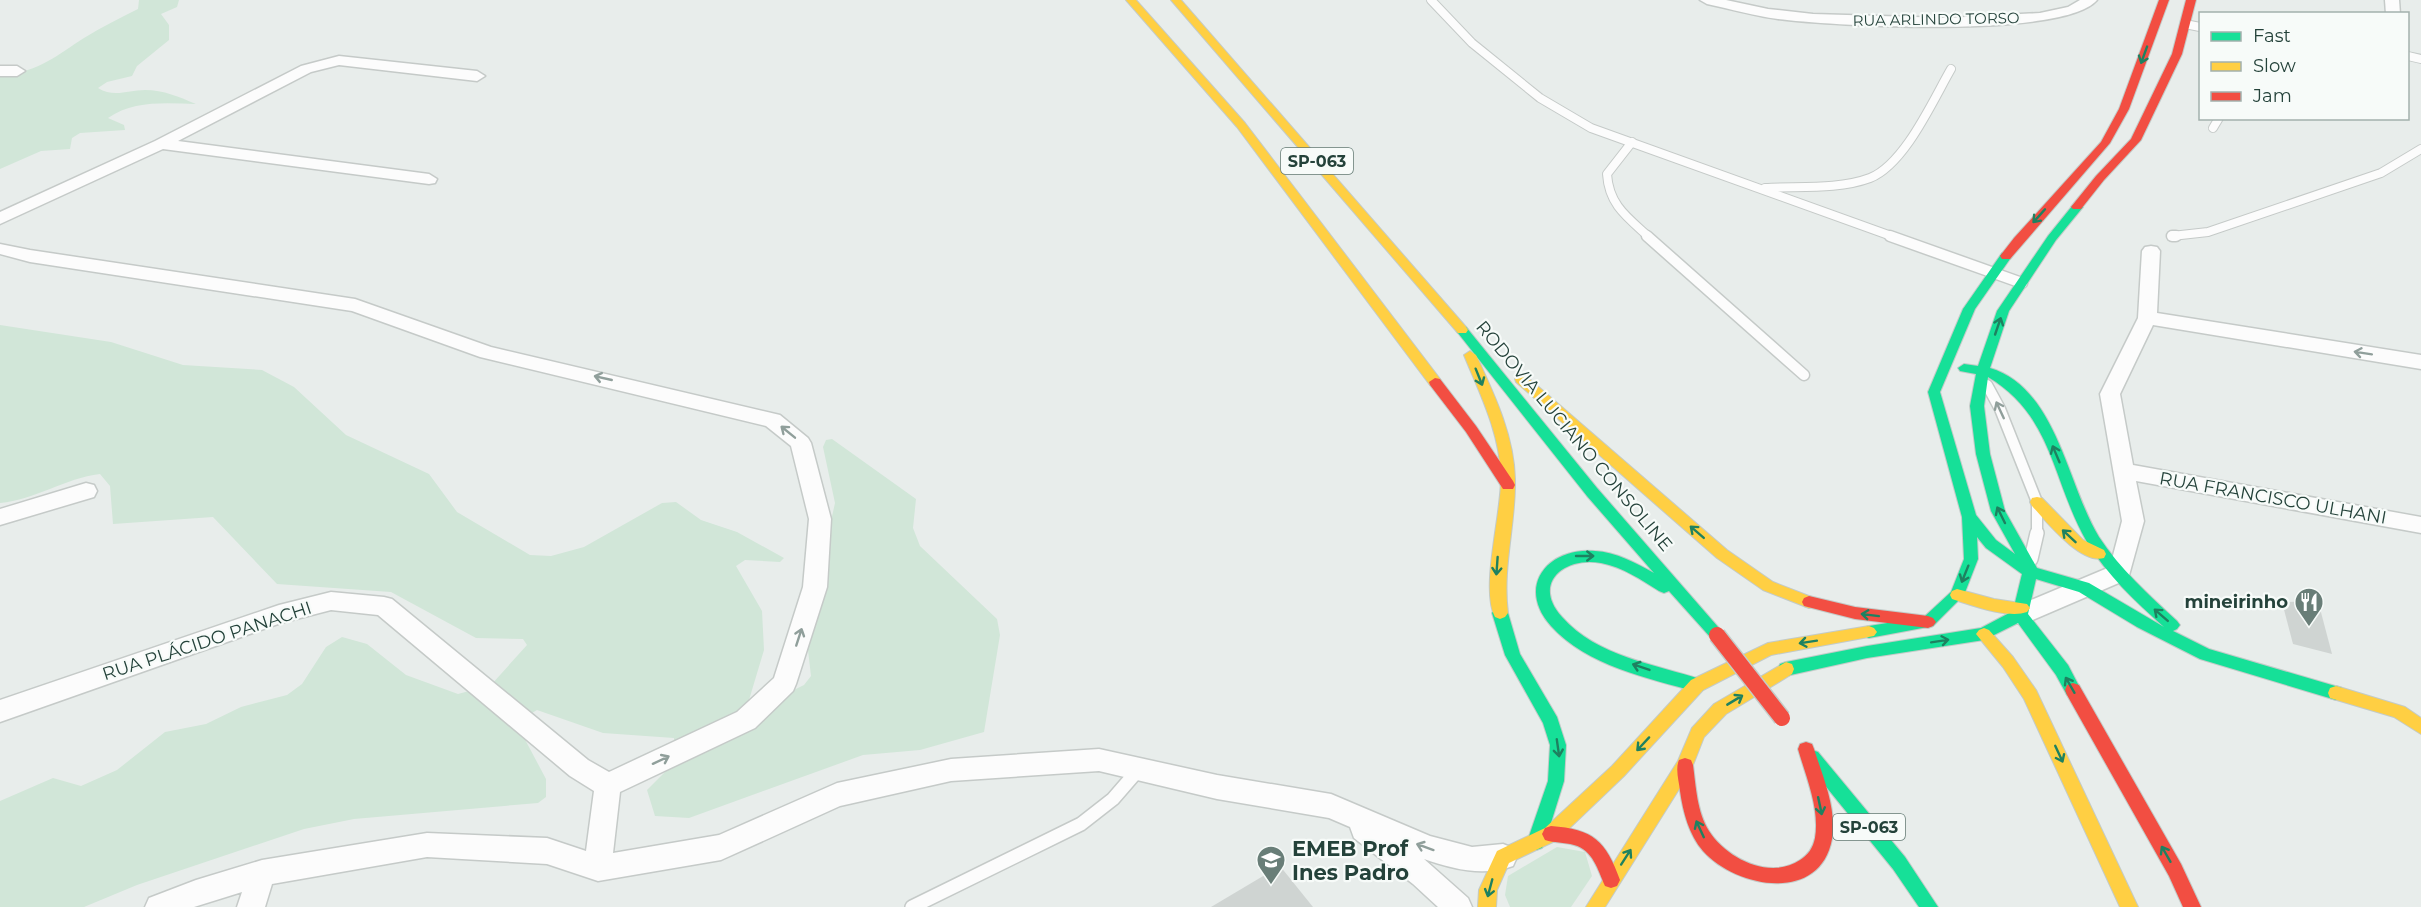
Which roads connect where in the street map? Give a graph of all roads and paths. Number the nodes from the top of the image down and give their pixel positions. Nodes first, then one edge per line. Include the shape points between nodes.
1 (1131, 0) edge
2 (1176, 0) edge
3 (1431, 0) edge
4 (1707, 0) edge
5 (2090, 0) edge
6 (2164, 0) edge
7 (2191, 0) edge
8 (2185, 24) junction
9 (2199, 27) edge
10 (1951, 69) dead end
11 (0, 71) edge
12 (17, 71) dead end
13 (477, 76) dead end
14 (2218, 120) edge
15 (2213, 128) dead end
16 (1632, 142) junction
17 (161, 144) junction
18 (2421, 149) edge
19 (429, 179) dead end
20 (1759, 188) junction
21 (0, 219) edge
22 (2172, 236) dead end
23 (0, 249) edge
24 (2151, 251) dead end
25 (1995, 273) junction
26 (2022, 283) junction
27 (2146, 318) junction
28 (1457, 323) junction
29 (2421, 362) edge
30 (1943, 370) junction
31 (1983, 373) junction
32 (1804, 375) dead end
33 (2124, 471) junction
34 (1508, 485) junction
35 (86, 491) dead end
36 (2037, 502) junction
37 (0, 517) edge
38 (1969, 517) junction
39 (2421, 525) edge
40 (2114, 566) junction
41 (2029, 568) junction
42 (2084, 587) junction
43 (1957, 595) junction
44 (1695, 608) junction
45 (2021, 611) junction
46 (1928, 622) junction
47 (1984, 634) junction
48 (2205, 654) junction
49 (1696, 685) junction
50 (0, 711) edge
51 (2410, 714) edge
52 (1785, 722) dead end
53 (2421, 727) edge
54 (1685, 765) junction
55 (1139, 769) junction
56 (608, 785) junction
57 (1330, 806) junction
58 (1551, 834) junction
59 (1536, 842) junction
60 (1503, 857) junction
61 (598, 868) junction
62 (262, 873) junction
63 (1611, 880) junction
64 (159, 907) edge
65 (251, 907) edge
66 (912, 907) edge
67 (1458, 907) edge
68 (1487, 907) edge
69 (1594, 907) edge
70 (1929, 907) edge
71 (2129, 907) edge
72 (2192, 907) edge

1 - 34 main road via 1241,125 1471,429
2 - 28 main road, RODOVIA LUCIANO CONSOLINE / SP-063
3 - 16 lane via 1472,43 1540,98 1591,128
4 - 5 street, RUA ARLINDO TORSO via 1785,16 1890,22 2046,16 2075,11
6 -> 25 main road via 2124,109 2105,143 2018,240
7 - 8 main road
8 - 9 lane
8 - 26 main road via 2177,54 2136,140 2052,238
10 - 20 lane via 1897,156 1877,175 1849,183
11 - 12 street
13 - 17 street via 339,60 306,69
14 - 15 lane
16 - 20 lane
16 - 32 lane via 1607,174 1608,192 1624,215
17 - 19 street
17 - 21 street
18 - 22 lane via 2381,173 2208,232
20 - 25 lane
56 -> 23 street via 746,720 784,684 815,587 820,519 801,443 772,420 487,352 356,305
24 - 27 street
25 - 26 lane
25 - 30 main road via 1969,309
31 -> 26 main road via 2003,311
29 -> 27 street
27 - 33 street via 2109,394
28 -> 34 main road via 1501,433
28 - 44 main road, RODOVIA LUCIANO CONSOLINE / SP-063 via 1592,492
46 -> 28 main road via 1831,608 1764,583 1735,564
30 - 31 main road via 1966,368
30 - 38 main road via 1934,392
36 -> 31 lane
40 -> 31 main road via 2086,525 2044,427 2012,384
41 -> 31 main road via 1998,511 1983,454 1977,406
33 - 39 street, RUA FRANCISCO ULHANI
33 - 40 street via 2133,521
34 -> 59 main road via 1496,575 1499,611 1514,656 1558,743 1559,762
35 - 37 street
40 -> 36 main road via 2078,544
36 - 41 lane via 2037,539
38 - 41 main road via 1991,544
38 -> 43 main road via 1971,559
40 - 42 street
48 -> 40 main road via 2145,601
41 - 42 main road
41 - 45 main road
42 - 45 street
42 - 48 main road
43 - 45 main road
43 - 46 main road
49 -> 44 main road via 1587,645 1554,619 1542,591 1542,581 1547,569 1561,560 1593,556 1631,567
44 - 52 main road, RODOVIA LUCIANO CONSOLINE / SP-063, bridge
45 - 47 main road
72 -> 45 main road via 2062,670
46 -> 49 main road via 1768,649
54 -> 47 main road via 1698,732 1720,709 1786,669
47 -> 71 main road via 2030,695
48 - 51 main road
49 -> 58 main road via 1618,771
50 - 56 street, RUA PLÁCIDO PANACHI via 279,614 331,601 384,606 579,768
51 - 53 main road
63 -> 54 main road
70 -> 54 main road, SP-063 via 1899,863 1803,745 1822,810 1824,835 1820,852 1807,868 1790,875 1775,877 1741,869 1708,844 1698,829
55 - 57 street
55 - 61 street via 1099,760 951,770 837,795 721,847
55 - 66 lane via 1113,799 1081,824
56 - 61 street
60 -> 57 street via 1472,860 1427,848
57 - 67 street via 1423,875
58 - 59 main road
58 - 63 main road via 1574,834 1592,843 1606,862
59 - 60 main road
60 -> 68 main road via 1488,890
61 - 62 street via 547,851 427,844
62 - 64 street
62 - 65 street
63 - 69 main road

